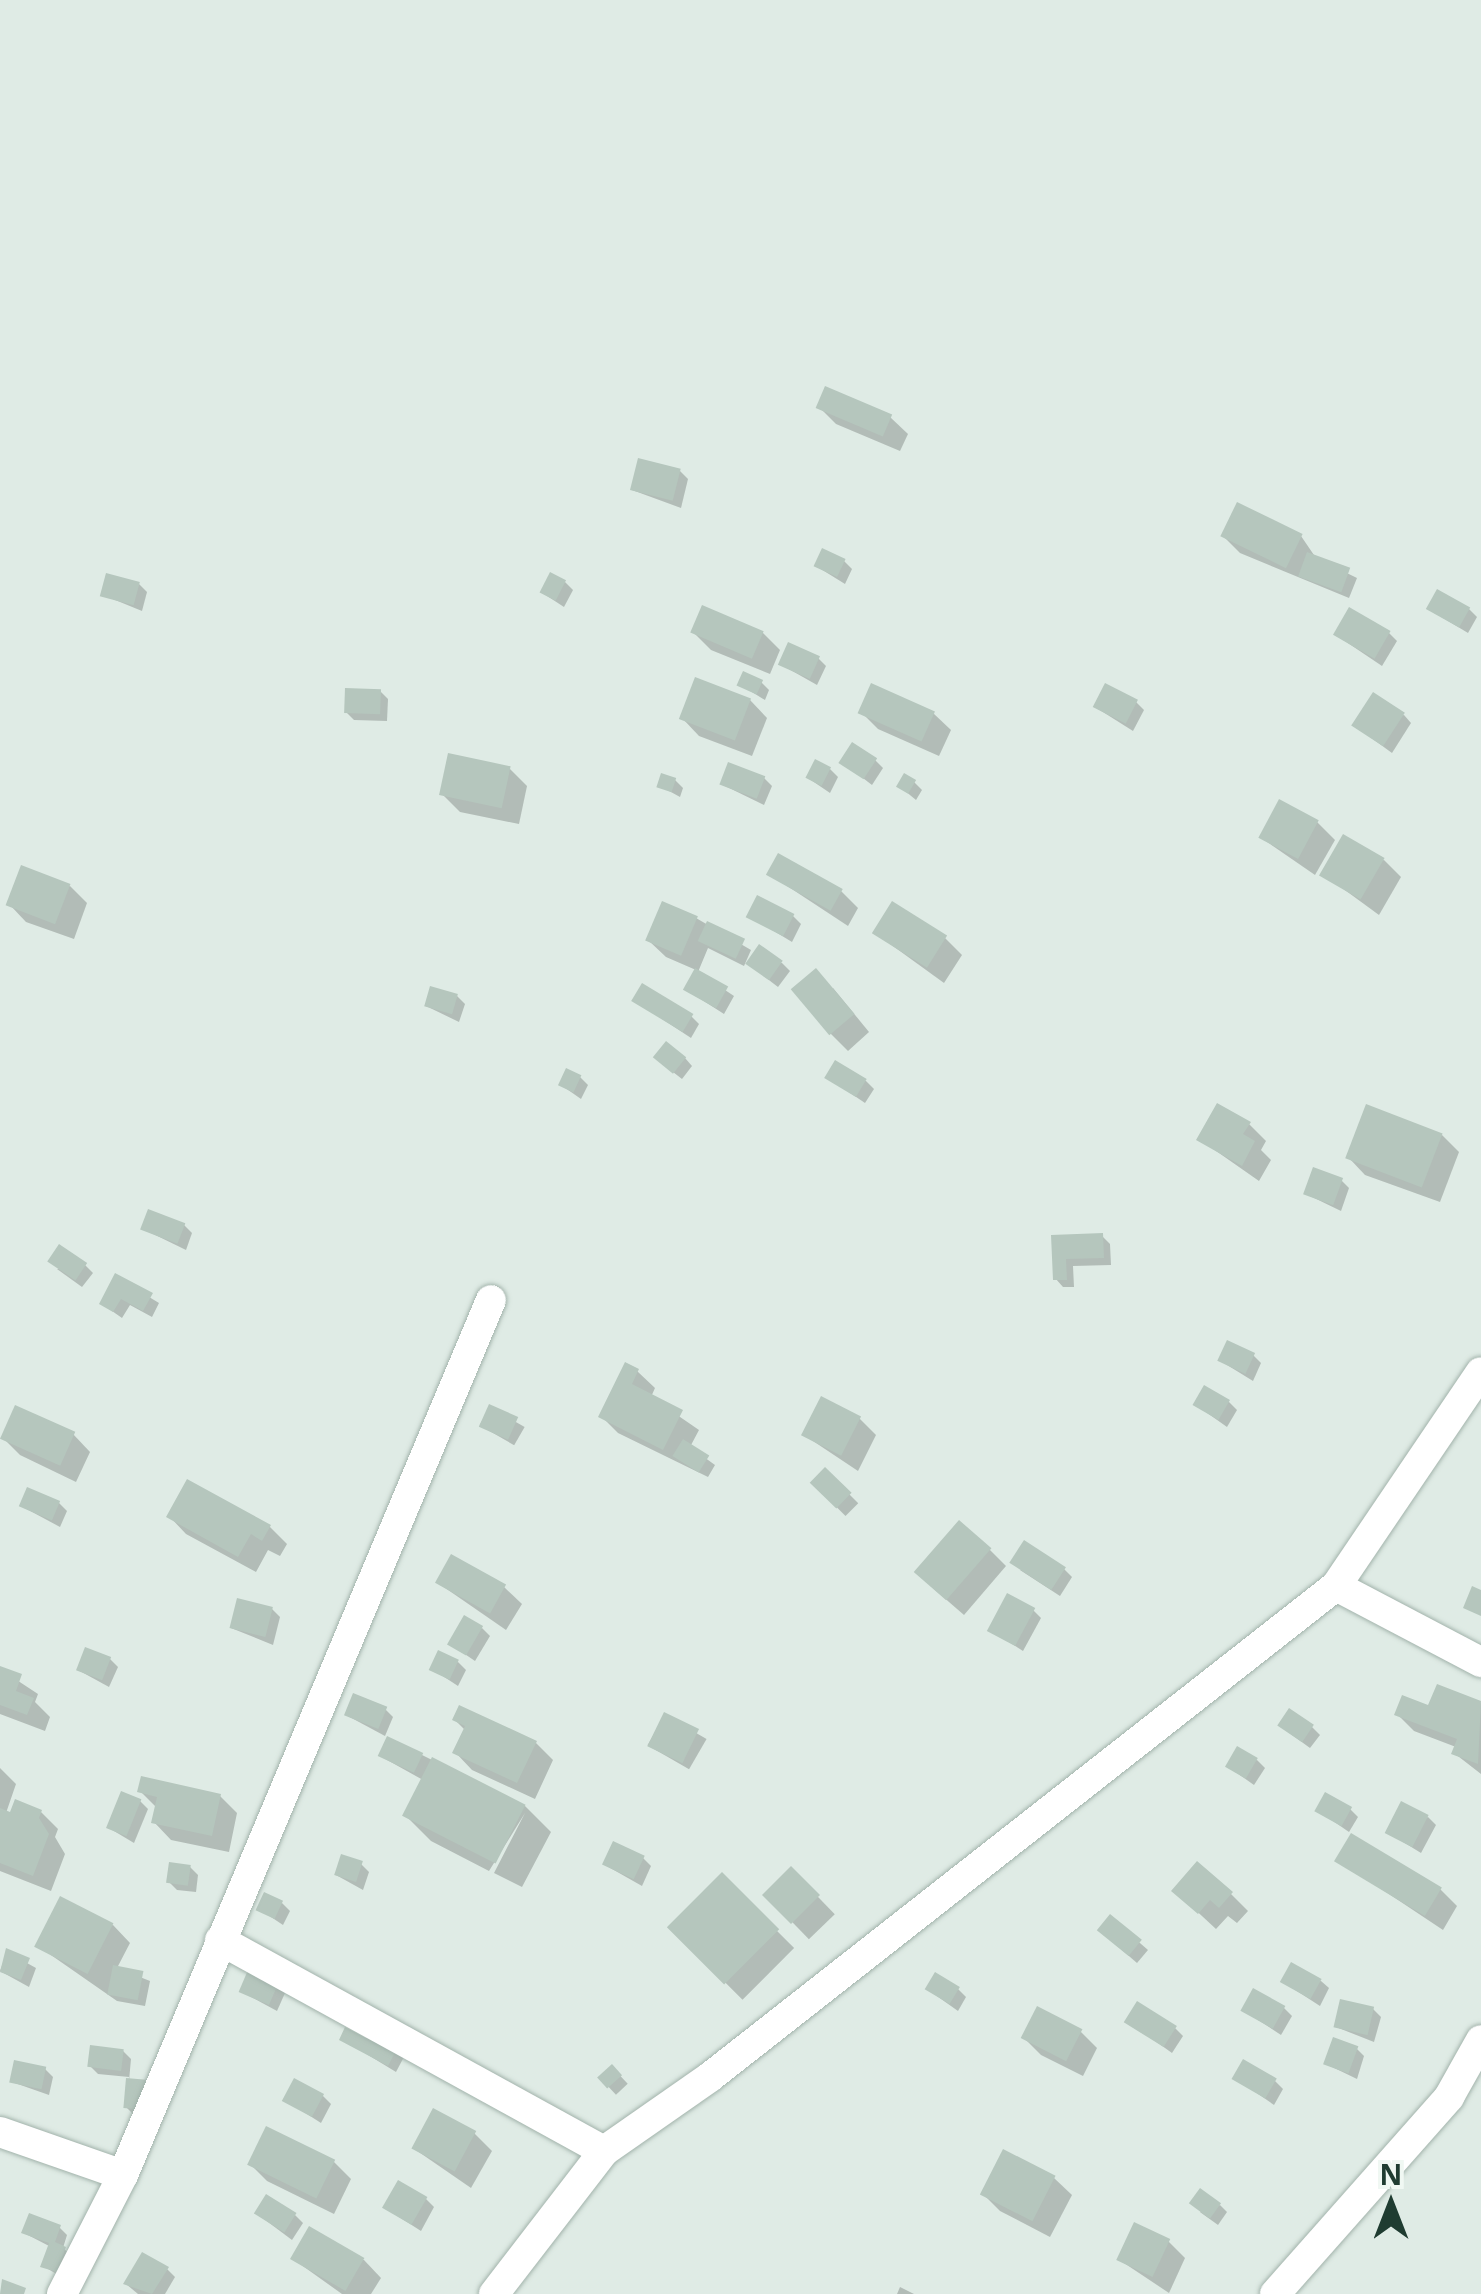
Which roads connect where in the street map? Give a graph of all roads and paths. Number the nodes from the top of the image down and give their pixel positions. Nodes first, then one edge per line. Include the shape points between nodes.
1 (491, 1300) dead end
2 (1481, 1372) edge
3 (1336, 1586) junction
4 (1481, 1662) edge
5 (220, 1940) junction
6 (1481, 2040) edge
7 (0, 2132) edge
8 (604, 2151) junction
9 (123, 2175) junction
10 (62, 2294) edge
11 (494, 2294) edge
12 (1275, 2294) edge

1 - 5 street
2 - 3 street
3 - 4 street
3 - 8 street via 710,2078
5 - 8 street
5 - 9 street
6 - 12 street via 1449,2097
7 - 9 street
8 - 11 street
9 - 10 street

